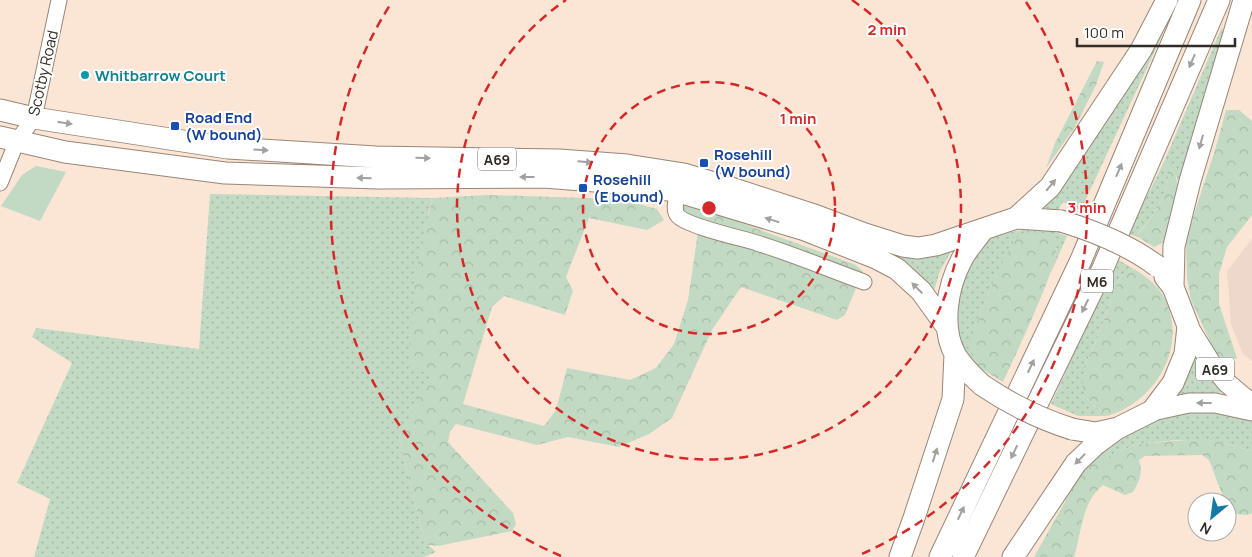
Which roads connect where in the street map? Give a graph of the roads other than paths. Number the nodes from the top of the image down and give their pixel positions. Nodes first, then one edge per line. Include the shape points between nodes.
1 (59, 0) edge
2 (1167, 0) edge
3 (1190, 0) edge
4 (1219, 0) edge
5 (1244, 0) edge
6 (0, 110) edge
7 (34, 118) junction
8 (9, 139) edge
9 (0, 182) edge
10 (681, 183) junction
11 (1016, 218) junction
12 (982, 231) junction
13 (864, 282) dead end
14 (1173, 287) junction
15 (1188, 326) junction
16 (946, 327) junction
17 (955, 354) junction
18 (1252, 404) edge
19 (1152, 411) junction
20 (1252, 411) edge
21 (1118, 428) junction
22 (900, 557) edge
23 (940, 557) edge
24 (963, 557) edge
25 (1013, 557) edge

1 - 7 street, Scotby Road
11 -> 2 highway via 1050,187 1093,126 1141,50
23 -> 3 highway, M6 via 1081,260
4 -> 24 highway, M6 via 1103,268
5 -> 14 highway via 1190,180 1174,246
6 - 7 highway, A69
7 - 8 street, Scotby Road
7 -> 10 highway, A69 via 228,148 376,157 559,160 627,165
8 - 9 street, Scotby Road
10 -> 8 highway, A69 via 634,184 544,177 378,178 226,174 65,152
10 - 12 highway, A69 via 740,191 903,246 936,245
10 - 13 street via 675,210 683,220
16 -> 10 highway, A69 via 921,291 897,269
11 - 12 highway
11 - 14 highway, A69, bridge via 1061,221 1094,232 1142,255 1157,266
12 - 16 highway via 962,259 948,294
14 - 15 highway, A69
15 - 18 main road, A69 via 1211,364
15 - 19 highway, A69 via 1185,354 1173,383
16 - 17 highway
17 - 21 highway, A69, bridge via 982,385 1053,423 1096,433
22 -> 17 highway via 954,399
20 -> 19 main road, A69 via 1215,403 1189,403
19 - 21 highway, A69
21 -> 25 highway via 1076,463

